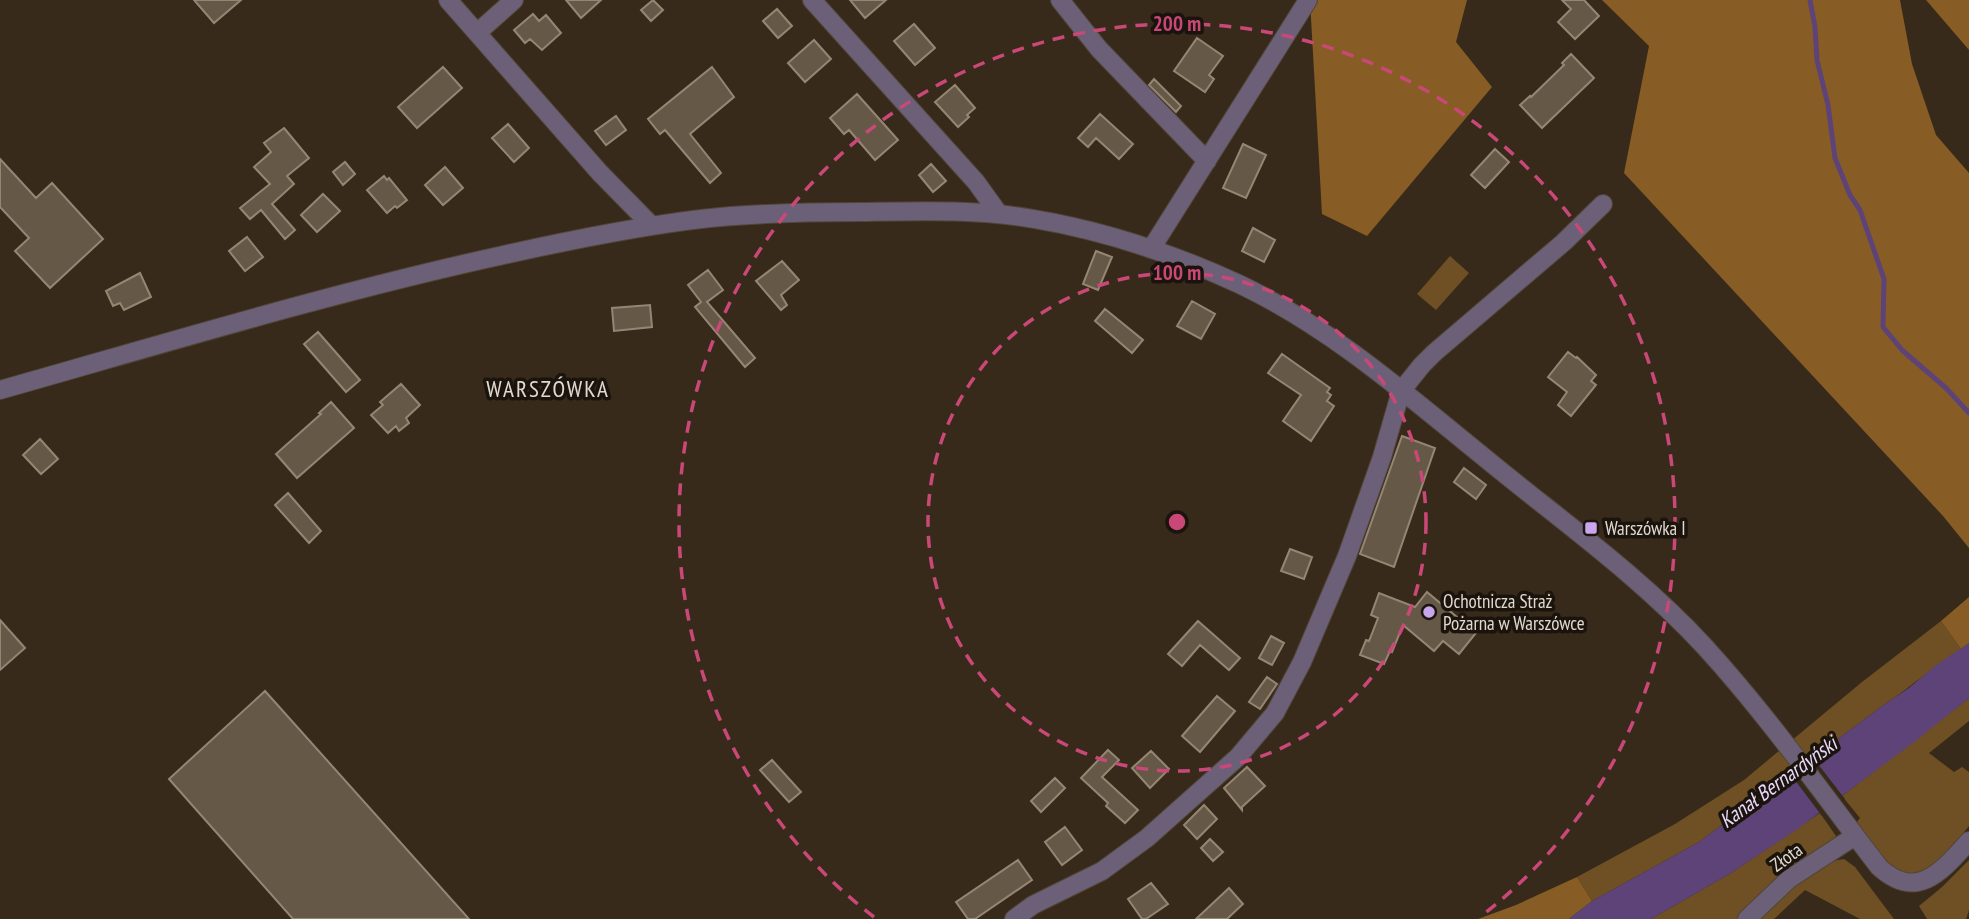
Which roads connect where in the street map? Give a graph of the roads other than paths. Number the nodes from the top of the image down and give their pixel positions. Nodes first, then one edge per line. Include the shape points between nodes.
1 (448, 0) edge
2 (514, 0) edge
3 (812, 0) edge
4 (1060, 0) edge
5 (1308, 0) edge
6 (477, 33) junction
7 (1207, 161) junction
8 (1603, 204) dead end
9 (999, 214) junction
10 (652, 226) junction
11 (1152, 249) junction
12 (0, 390) edge
13 (1401, 391) junction
14 (1850, 829) junction
15 (1969, 841) edge
16 (1014, 919) edge
17 (1748, 919) edge

1 - 6 street
2 - 6 street
3 - 9 street via 976,182
4 - 7 street via 1108,59
5 - 7 street
6 - 10 street
7 - 11 street
8 - 13 street via 1434,353
9 - 10 street via 821,212
9 - 11 street
10 - 12 street via 412,275
11 - 13 street via 1285,308
13 - 14 street via 1669,610 1704,645
13 - 16 street via 1346,556 1302,662 1275,713 1238,757 1147,838 1102,871
14 - 15 street via 1879,867 1900,883 1912,884 1936,874
14 - 17 street, Złota

